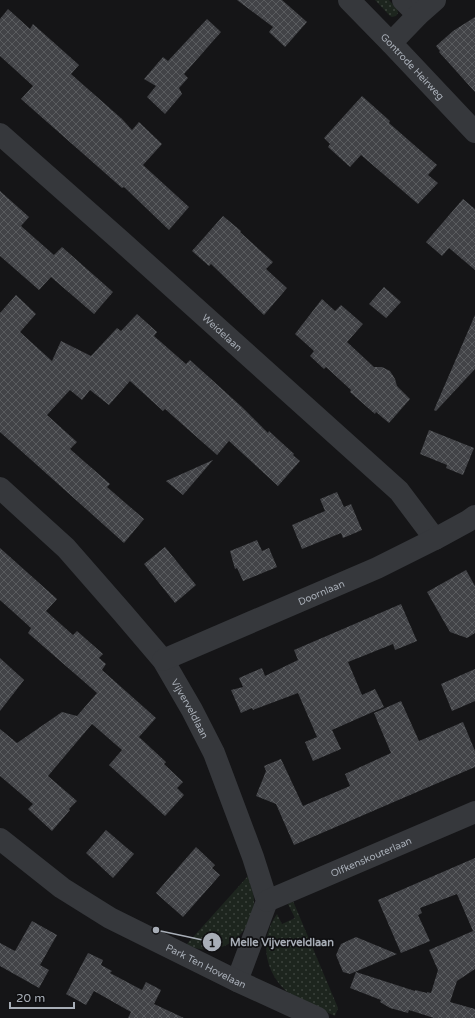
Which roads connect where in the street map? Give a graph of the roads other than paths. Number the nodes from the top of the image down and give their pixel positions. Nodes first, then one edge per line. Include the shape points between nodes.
1 (349, 0) edge
2 (435, 0) edge
3 (411, 7) edge
4 (391, 43) junction
5 (475, 132) edge
6 (0, 134) edge
7 (0, 488) edge
8 (475, 516) edge
9 (435, 539) junction
10 (163, 660) junction
11 (475, 812) edge
12 (0, 839) edge
13 (267, 901) junction
14 (237, 981) junction
15 (318, 1018) edge

1 - 4 street, Gontrode Heirweg
2 - 3 street
3 - 4 street
4 - 5 street, Gontrode Heirweg
6 - 9 street, Weidelaan via 399,491
7 - 10 street, Vijverveldlaan via 66,548
8 - 9 street, Doornlaan
9 - 10 street, Doornlaan via 377,568
10 - 13 street, Vijverveldlaan via 214,753
11 - 13 street, Olfkenskouterlaan
12 - 14 street, Park Ten Hovelaan via 62,888 110,918
13 - 14 street
14 - 15 street, Park Ten Hovelaan

